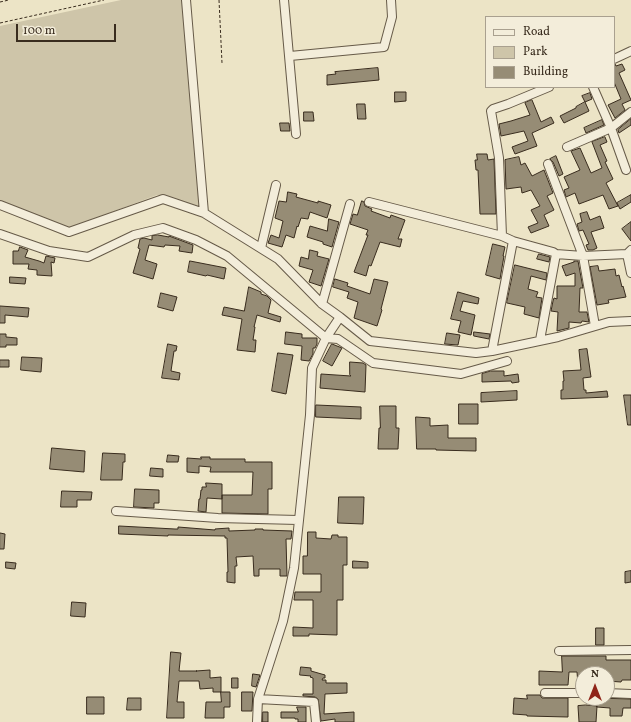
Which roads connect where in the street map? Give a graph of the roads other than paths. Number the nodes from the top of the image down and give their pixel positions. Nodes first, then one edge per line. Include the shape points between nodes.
1 (186, 0) edge
2 (284, 0) edge
3 (391, 0) edge
4 (631, 51) edge
5 (290, 56) junction
6 (615, 59) edge
7 (547, 88) edge
8 (593, 88) edge
9 (631, 112) edge
10 (611, 128) junction
11 (296, 134) dead end
12 (567, 147) dead end
13 (548, 164) dead end
14 (626, 170) dead end
15 (276, 185) dead end
16 (369, 202) dead end
17 (350, 204) dead end
18 (0, 205) edge
19 (204, 213) junction
20 (0, 234) edge
21 (502, 236) junction
22 (513, 240) junction
23 (261, 248) junction
24 (629, 252) edge
25 (556, 254) junction
26 (583, 256) junction
27 (631, 273) edge
28 (322, 304) junction
29 (340, 317) junction
30 (631, 320) edge
31 (595, 326) junction
32 (326, 338) junction
33 (540, 340) junction
34 (492, 351) junction
35 (507, 361) dead end
36 (116, 512) dead end
37 (298, 520) junction
38 (631, 650) edge
39 (559, 651) dead end
40 (544, 693) dead end
41 (575, 693) edge
42 (615, 693) edge
43 (631, 694) edge
44 (258, 700) junction
45 (257, 722) edge
46 (316, 722) edge

1 - 19 street
2 - 5 street
3 - 5 street via 392,17 384,47
4 - 6 street
5 - 11 street
7 - 21 street via 490,111 499,158
8 - 10 street
9 - 10 street
10 - 12 street
10 - 14 street
13 - 26 street
15 - 23 street
16 - 21 street
17 - 28 street
18 - 19 street via 69,232 163,199
19 - 23 street
20 - 32 street via 49,252 88,257 134,235 163,228 196,240 228,256
21 - 22 street
22 - 25 street
22 - 34 street
23 - 28 street via 278,259
24 - 26 street
24 - 27 street
25 - 26 street
25 - 33 street
26 - 31 street
28 - 29 street
29 - 32 street
29 - 34 street via 370,341 476,353
30 - 31 street
31 - 33 street
32 - 35 street via 338,339 373,363 461,374
32 - 37 street via 312,368 310,415
33 - 34 street
36 - 37 street
37 - 44 street via 294,568 283,621
38 - 39 street
40 - 41 street
42 - 43 street
44 - 45 street
44 - 46 street via 314,702

